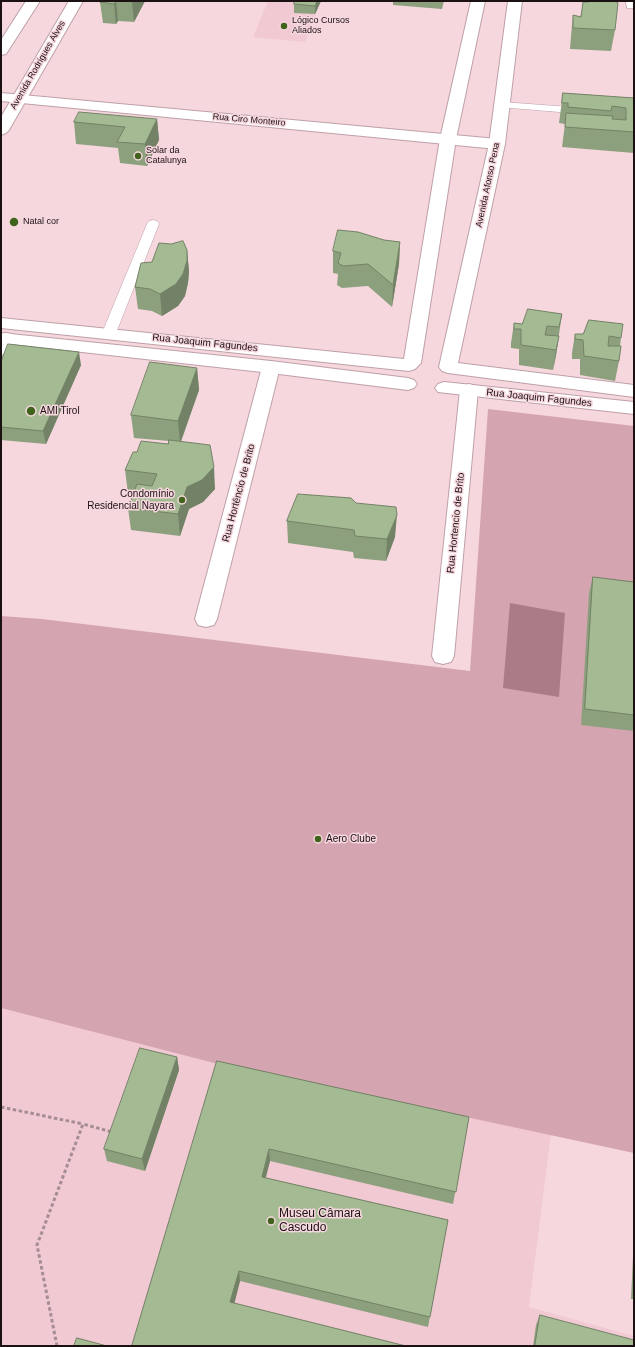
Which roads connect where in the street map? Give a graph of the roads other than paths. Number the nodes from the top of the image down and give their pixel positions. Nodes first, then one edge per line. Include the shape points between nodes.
1 (33, 1) edge
2 (76, 1) edge
3 (478, 1) edge
4 (515, 1) edge
5 (1, 51) edge
6 (1, 98) edge
7 (18, 99) junction
8 (502, 105) junction
9 (594, 112) edge
10 (1, 130) edge
11 (448, 139) junction
12 (497, 144) junction
13 (153, 224) dead end
14 (109, 333) junction
15 (2, 337) edge
16 (411, 364) junction
17 (448, 366) junction
18 (271, 367) junction
19 (408, 384) junction
20 (433, 390) junction
21 (469, 390) junction
22 (634, 391) edge
23 (634, 408) edge
24 (206, 618) dead end
25 (443, 656) dead end

1 - 5 main road
2 - 7 main road, Avenida Rodrigues Alves
3 - 11 main road
4 - 8 main road, Avenida Afonso Pena
6 - 7 main road, Rua Ciro Monteiro
7 - 10 main road, Avenida Rodrigues Alves
7 - 11 main road, Rua Ciro Monteiro
8 - 9 lane
8 - 12 main road, Avenida Afonso Pena
11 - 12 main road, Rua Ciro Monteiro
11 - 16 main road
12 - 17 main road, Avenida Afonso Pena
13 - 14 lane
14 - 15 main road, Rua Joaquim Fagundes
14 - 16 main road, Rua Joaquim Fagundes
15 - 18 main road, Rua Joaquim Fagundes
16 - 17 main road via 434,360
16 - 19 main road via 403,376
17 - 20 main road via 453,376 452,380
17 - 22 main road, Rua Joaquim Fagundes
18 - 19 main road, Rua Joaquim Fagundes
18 - 24 main road, Rua Hortêncio de Brito
19 - 20 main road via 414,388
20 - 21 main road, Rua Joaquim Fagundes
21 - 23 main road, Rua Joaquim Fagundes
21 - 25 main road, Rua Hortencio de Brito

